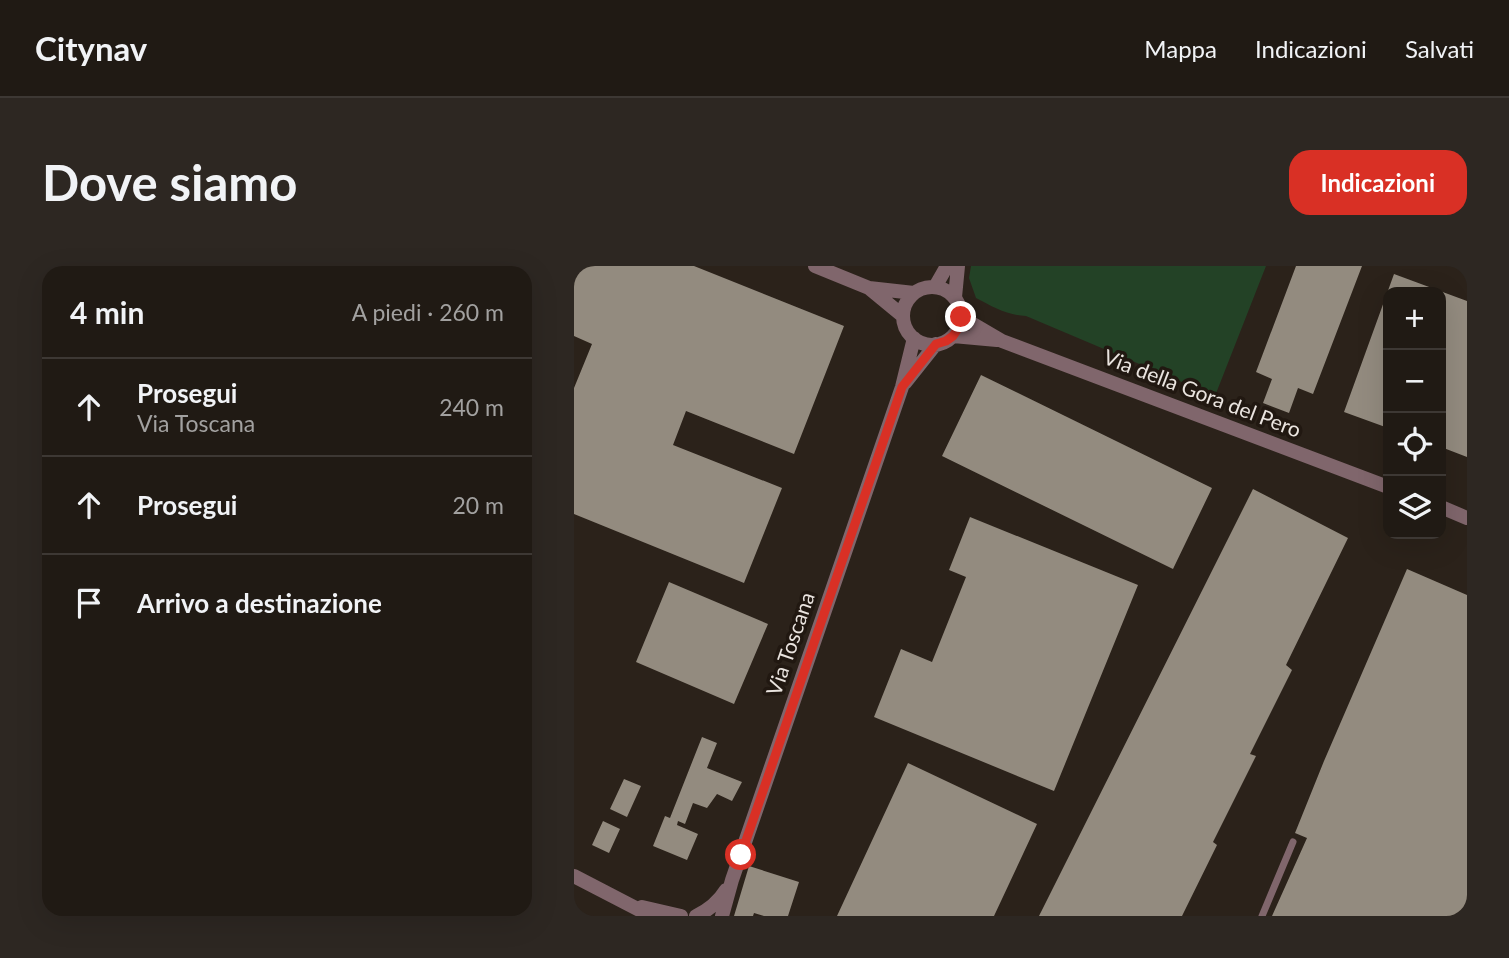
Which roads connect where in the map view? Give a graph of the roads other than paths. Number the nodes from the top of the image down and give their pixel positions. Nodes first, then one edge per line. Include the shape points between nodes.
1 (815, 266) edge
2 (947, 266) edge
3 (958, 266) edge
4 (935, 287) junction
5 (869, 288) junction
6 (915, 293) junction
7 (955, 297) junction
8 (904, 316) junction
9 (961, 317) junction
10 (953, 336) junction
11 (914, 338) junction
12 (1002, 341) junction
13 (936, 344) junction
14 (902, 387) junction
15 (1383, 485) edge
16 (1446, 509) edge
17 (1467, 518) edge
18 (1293, 842) dead end
19 (574, 876) edge
20 (732, 880) junction
21 (630, 904) junction
22 (641, 916) edge
23 (651, 916) edge
24 (681, 916) edge
25 (696, 916) edge
26 (722, 916) edge
27 (1262, 916) edge

1 - 5 street
2 - 4 street
3 - 7 street
4 - 6 street
4 - 7 street
5 - 6 street
5 - 8 street
6 - 8 street
7 - 9 street
8 - 11 street
9 - 10 street
9 - 12 street, Via della Gora del Pero
10 - 12 street, Via della Gora del Pero
10 - 13 street
11 - 13 street
11 - 14 street, Via Toscana
12 - 15 street, Via della Gora del Pero
13 - 14 street, Via Toscana
14 - 20 street, Via Toscana
16 - 17 street
18 - 27 lane
19 - 21 street
20 - 25 street via 720,900
20 - 26 street, Via Toscana
21 - 22 street
21 - 23 street
21 - 24 street

